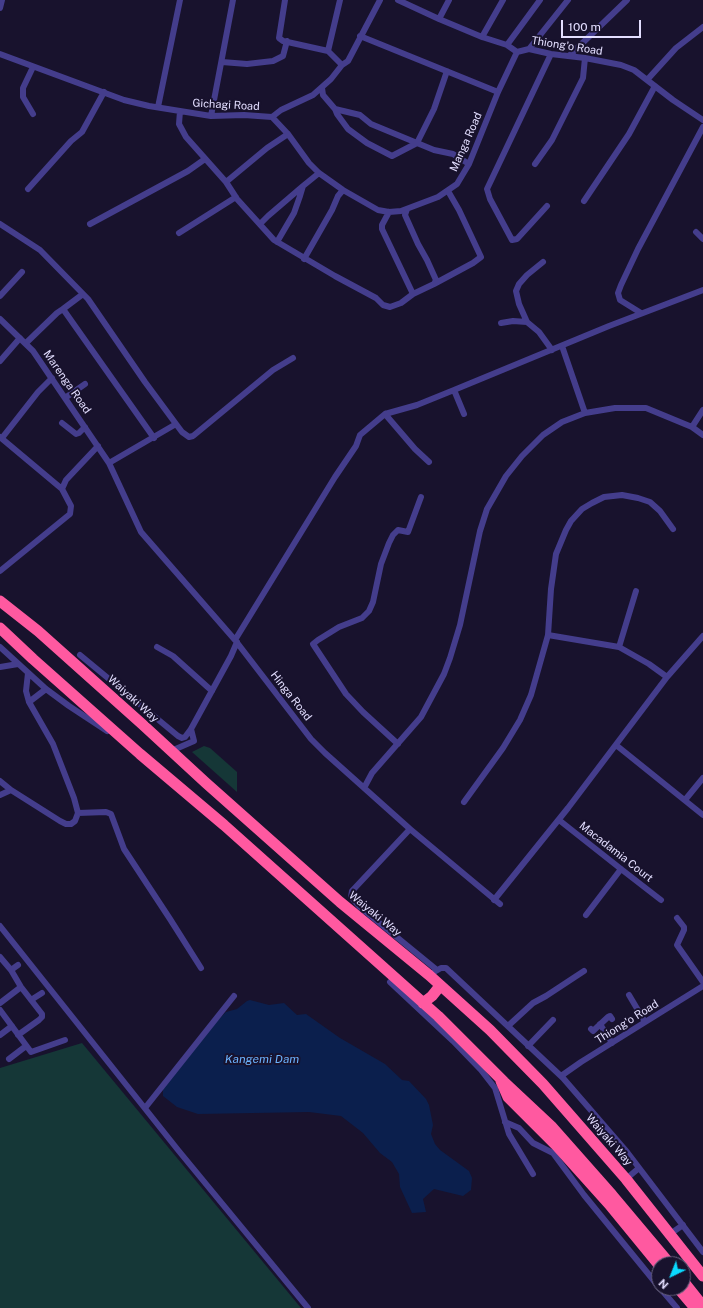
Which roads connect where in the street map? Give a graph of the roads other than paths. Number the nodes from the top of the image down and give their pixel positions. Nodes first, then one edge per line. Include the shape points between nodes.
1 (2, 0) edge
2 (180, 0) edge
3 (233, 0) edge
4 (286, 0) edge
5 (340, 0) edge
6 (380, 0) edge
7 (449, 0) edge
8 (503, 0) edge
9 (540, 0) edge
10 (568, 0) edge
11 (627, 0) edge
12 (401, 1) edge
13 (0, 8) edge
14 (439, 19) junction
15 (703, 27) edge
16 (360, 36) junction
17 (482, 36) junction
18 (287, 41) junction
19 (507, 45) junction
20 (529, 49) junction
21 (328, 51) junction
22 (517, 52) junction
23 (0, 54) edge
24 (551, 54) junction
25 (569, 56) junction
26 (585, 58) junction
27 (222, 62) junction
28 (342, 65) junction
29 (33, 67) junction
30 (447, 71) junction
31 (647, 80) junction
32 (655, 86) junction
33 (322, 88) junction
34 (104, 92) junction
35 (498, 92) junction
36 (158, 107) junction
37 (335, 109) junction
38 (180, 111) junction
39 (703, 112) edge
40 (32, 114) dead end
41 (211, 116) junction
42 (272, 117) junction
43 (700, 119) edge
44 (703, 127) edge
45 (288, 134) junction
46 (417, 143) junction
47 (205, 159) junction
48 (469, 164) junction
49 (535, 164) dead end
50 (319, 173) junction
51 (226, 182) junction
52 (303, 186) junction
53 (28, 189) dead end
54 (343, 190) junction
55 (448, 191) junction
56 (236, 197) junction
57 (584, 201) dead end
58 (547, 206) dead end
59 (407, 209) junction
60 (389, 212) junction
61 (0, 224) edge
62 (90, 224) dead end
63 (260, 224) junction
64 (696, 232) dead end
65 (179, 233) dead end
66 (703, 239) edge
67 (277, 242) junction
68 (304, 259) junction
69 (543, 262) dead end
70 (22, 272) dead end
71 (434, 284) junction
72 (703, 290) edge
73 (83, 294) junction
74 (413, 294) junction
75 (0, 296) edge
76 (63, 309) junction
77 (641, 313) junction
78 (0, 319) edge
79 (527, 322) junction
80 (501, 323) dead end
81 (20, 338) junction
82 (26, 343) junction
83 (562, 346) junction
84 (552, 350) junction
85 (292, 358) dead end
86 (0, 361) edge
87 (52, 378) junction
88 (85, 384) dead end
89 (454, 390) junction
90 (65, 398) junction
91 (703, 410) edge
92 (585, 413) junction
93 (385, 414) junction
94 (464, 414) dead end
95 (62, 423) dead end
96 (176, 424) junction
97 (86, 427) junction
98 (692, 427) junction
99 (703, 435) edge
100 (1, 437) edge
101 (154, 438) junction
102 (98, 446) junction
103 (430, 462) dead end
104 (109, 463) junction
105 (62, 489) junction
106 (421, 497) dead end
107 (673, 529) dead end
108 (0, 571) edge
109 (636, 591) dead end
110 (0, 601) edge
111 (0, 628) edge
112 (548, 635) junction
113 (703, 636) edge
114 (236, 641) junction
115 (0, 647) edge
116 (157, 647) dead end
117 (619, 647) junction
118 (80, 655) dead end
119 (18, 664) junction
120 (0, 667) edge
121 (28, 673) junction
122 (667, 677) junction
123 (46, 689) junction
124 (212, 691) junction
125 (29, 702) junction
126 (191, 729) junction
127 (182, 738) junction
128 (398, 744) junction
129 (616, 745) junction
130 (171, 752) junction
131 (140, 754) junction
132 (703, 778) edge
133 (0, 781) edge
134 (364, 788) junction
135 (11, 790) junction
136 (0, 795) edge
137 (685, 800) junction
138 (464, 802) dead end
139 (78, 813) junction
140 (703, 815) edge
141 (559, 820) junction
142 (410, 829) junction
143 (621, 869) junction
144 (494, 900) junction
145 (661, 900) dead end
146 (500, 904) dead end
147 (356, 910) junction
148 (586, 915) dead end
149 (677, 918) dead end
150 (0, 926) edge
151 (0, 958) edge
152 (18, 965) dead end
153 (201, 968) dead end
154 (11, 970) junction
155 (584, 971) dead end
156 (433, 973) junction
157 (390, 982) dead end
158 (703, 982) edge
159 (440, 986) junction
160 (703, 986) edge
161 (21, 987) junction
162 (42, 993) dead end
163 (630, 995) dead end
164 (234, 996) dead end
165 (31, 1000) junction
166 (423, 1002) junction
167 (0, 1003) edge
168 (0, 1010) edge
169 (612, 1019) dead end
170 (553, 1020) dead end
171 (645, 1022) junction
172 (600, 1024) junction
173 (12, 1026) junction
174 (508, 1026) junction
175 (591, 1029) dead end
176 (0, 1035) edge
177 (18, 1035) junction
178 (65, 1040) dead end
179 (612, 1043) junction
180 (26, 1046) junction
181 (528, 1046) junction
182 (9, 1058) dead end
183 (498, 1076) junction
184 (561, 1076) junction
185 (145, 1108) junction
186 (505, 1122) junction
187 (640, 1168) junction
188 (533, 1174) dead end
189 (626, 1179) junction
190 (683, 1225) junction
191 (670, 1234) junction
192 (703, 1252) edge
193 (652, 1256) edge
194 (663, 1256) edge
195 (702, 1274) edge
196 (651, 1278) edge
197 (691, 1280) edge
198 (691, 1295) edge
199 (666, 1296) edge
200 (699, 1304) edge
201 (308, 1308) edge
202 (677, 1308) edge

1 - 13 street
2 - 36 street
3 - 27 street
4 - 18 street via 279,38
5 - 21 street
6 - 16 street, Gichagi Road
7 - 14 street
8 - 17 street
9 - 19 street
10 - 20 street
11 - 25 street
12 - 14 street, Thiong'o Road
14 - 17 street, Thiong'o Road
15 - 31 street via 676,48
16 - 28 street, Gichagi Road via 348,61
16 - 30 street
17 - 19 street, Thiong'o Road
18 - 21 street
18 - 27 street via 283,56 273,61 248,64
19 - 22 street, Thiong'o Road
20 - 22 street, Thiong'o Road
20 - 24 street, Thiong'o Road
21 - 28 street
22 - 35 street, Manga Road
23 - 29 street, Gichagi Road
24 - 25 street, Thiong'o Road
24 - 58 street via 487,188 490,199 512,240 517,239
25 - 26 street, Thiong'o Road
26 - 31 street, Thiong'o Road via 621,65 634,70
26 - 49 street via 583,78 552,140
27 - 41 street
28 - 33 street, Gichagi Road
29 - 34 street, Gichagi Road
29 - 40 street via 23,88 23,97
30 - 35 street
30 - 46 street via 434,109
31 - 32 street, Thiong'o Road
32 - 43 street, Thiong'o Road
32 - 57 street via 629,134
33 - 37 street via 323,95
33 - 42 street, Gichagi Road
34 - 36 street, Gichagi Road via 124,100
34 - 53 street via 82,132
35 - 48 street, Manga Road
36 - 38 street, Gichagi Road
37 - 46 street via 360,115 371,124
37 - 46 street via 351,132 387,154 392,156
38 - 41 street, Gichagi Road
38 - 47 street via 179,124 186,137
39 - 43 street
41 - 42 street, Gichagi Road
42 - 45 street, Manga Road
44 - 77 street via 638,249 618,293 620,300
45 - 50 street, Manga Road
45 - 51 street
46 - 48 street via 453,154
47 - 51 street
47 - 62 street via 188,171
48 - 55 street, Manga Road via 457,184
50 - 52 street
50 - 54 street, Manga Road
51 - 56 street
52 - 63 street
52 - 67 street via 294,213
54 - 60 street, Manga Road via 378,210
54 - 68 street
55 - 59 street, Manga Road
55 - 71 street via 481,257
56 - 63 street
56 - 65 street
59 - 60 street, Manga Road
59 - 71 street via 406,215 435,277
60 - 74 street via 382,229
61 - 73 street via 40,250
63 - 67 street
64 - 66 street
67 - 68 street
68 - 74 street via 376,298 383,305 401,303
69 - 79 street via 527,275 516,291
70 - 75 street
71 - 74 street
72 - 77 street
73 - 76 street
73 - 96 street
76 - 82 street
76 - 101 street
77 - 83 street
78 - 81 street, Marenga Road
79 - 80 street
79 - 84 street via 539,332
81 - 82 street, Marenga Road
81 - 86 street
82 - 87 street, Marenga Road
83 - 84 street
83 - 92 street
84 - 89 street
85 - 96 street via 273,370 193,436 189,437
87 - 90 street, Marenga Road
87 - 100 street
88 - 90 street
89 - 93 street via 417,405
89 - 94 street
90 - 97 street, Marenga Road
91 - 98 street
92 - 98 street via 615,408 646,408
92 - 128 street via 562,422 543,435 522,456 497,490 480,531 460,625 450,658 421,716
93 - 103 street via 415,449
93 - 114 street via 360,435 356,446
95 - 97 street via 76,434
96 - 101 street
97 - 102 street, Marenga Road
98 - 99 street
100 - 105 street
101 - 104 street
102 - 104 street, Marenga Road
102 - 105 street via 66,480
104 - 114 street, Hinga Road via 141,532
105 - 108 street via 71,506 70,514
106 - 128 street via 408,532 398,530 389,543 369,611 362,618 339,627 313,644 346,694
107 - 112 street via 650,502 638,498 622,495 604,497 582,509 571,521 556,554
109 - 117 street
110 - 130 highway, Waiyaki Way via 38,631
111 - 131 highway
112 - 117 street
112 - 138 street via 533,689 520,720
113 - 122 street
114 - 124 street via 232,656
114 - 134 street, Hinga Road via 311,739
115 - 119 street
116 - 124 street via 171,655
117 - 122 street
118 - 127 street
119 - 120 street
119 - 121 street
121 - 123 street
121 - 125 street via 26,692
122 - 129 street
123 - 125 street
123 - 131 street
124 - 126 street
125 - 139 street via 53,744
126 - 127 street
126 - 130 street via 194,741
127 - 130 street
128 - 134 street via 372,773
129 - 137 street
129 - 141 street
130 - 147 highway, Waiyaki Way
131 - 166 highway
132 - 137 street
133 - 135 street
134 - 142 street, Hinga Road
135 - 136 street
135 - 139 street via 66,824 74,823
137 - 140 street
139 - 153 street via 111,814 124,849
141 - 143 street, Macadamia Court
141 - 144 street
142 - 144 street, Hinga Road
142 - 147 street via 352,891 351,897
143 - 145 street, Macadamia Court
143 - 148 street
144 - 146 street, Hinga Road
147 - 156 highway, Waiyaki Way
149 - 158 street via 684,930 677,945
150 - 185 street
151 - 154 street
152 - 154 street
154 - 161 street
155 - 174 street via 533,1003
156 - 159 highway, Waiyaki Way
156 - 174 street via 446,968
157 - 186 street via 481,1070 495,1088
159 - 166 highway
159 - 189 highway, Waiyaki Way via 490,1030 543,1084
160 - 171 street, Thiong'o Road
161 - 165 street
161 - 167 street
162 - 165 street
163 - 171 street
164 - 185 street
165 - 177 street via 42,1017
166 - 183 highway
168 - 173 street
169 - 172 street via 610,1016
170 - 181 street
171 - 179 street, Thiong'o Road
172 - 175 street via 593,1031
172 - 179 street
173 - 176 street
173 - 177 street
174 - 181 street
177 - 180 street
178 - 180 street via 32,1053
179 - 184 street, Thiong'o Road
180 - 182 street
181 - 184 street
183 - 193 highway via 508,1097 557,1146
183 - 194 highway via 551,1126
184 - 187 street
185 - 201 street
186 - 188 street via 509,1134
186 - 196 street via 519,1128 533,1143 553,1153
187 - 189 street
187 - 190 street
189 - 191 highway, Waiyaki Way
190 - 191 street
190 - 192 street
191 - 195 highway, Waiyaki Way
195 - 197 highway
198 - 200 highway
199 - 202 street

